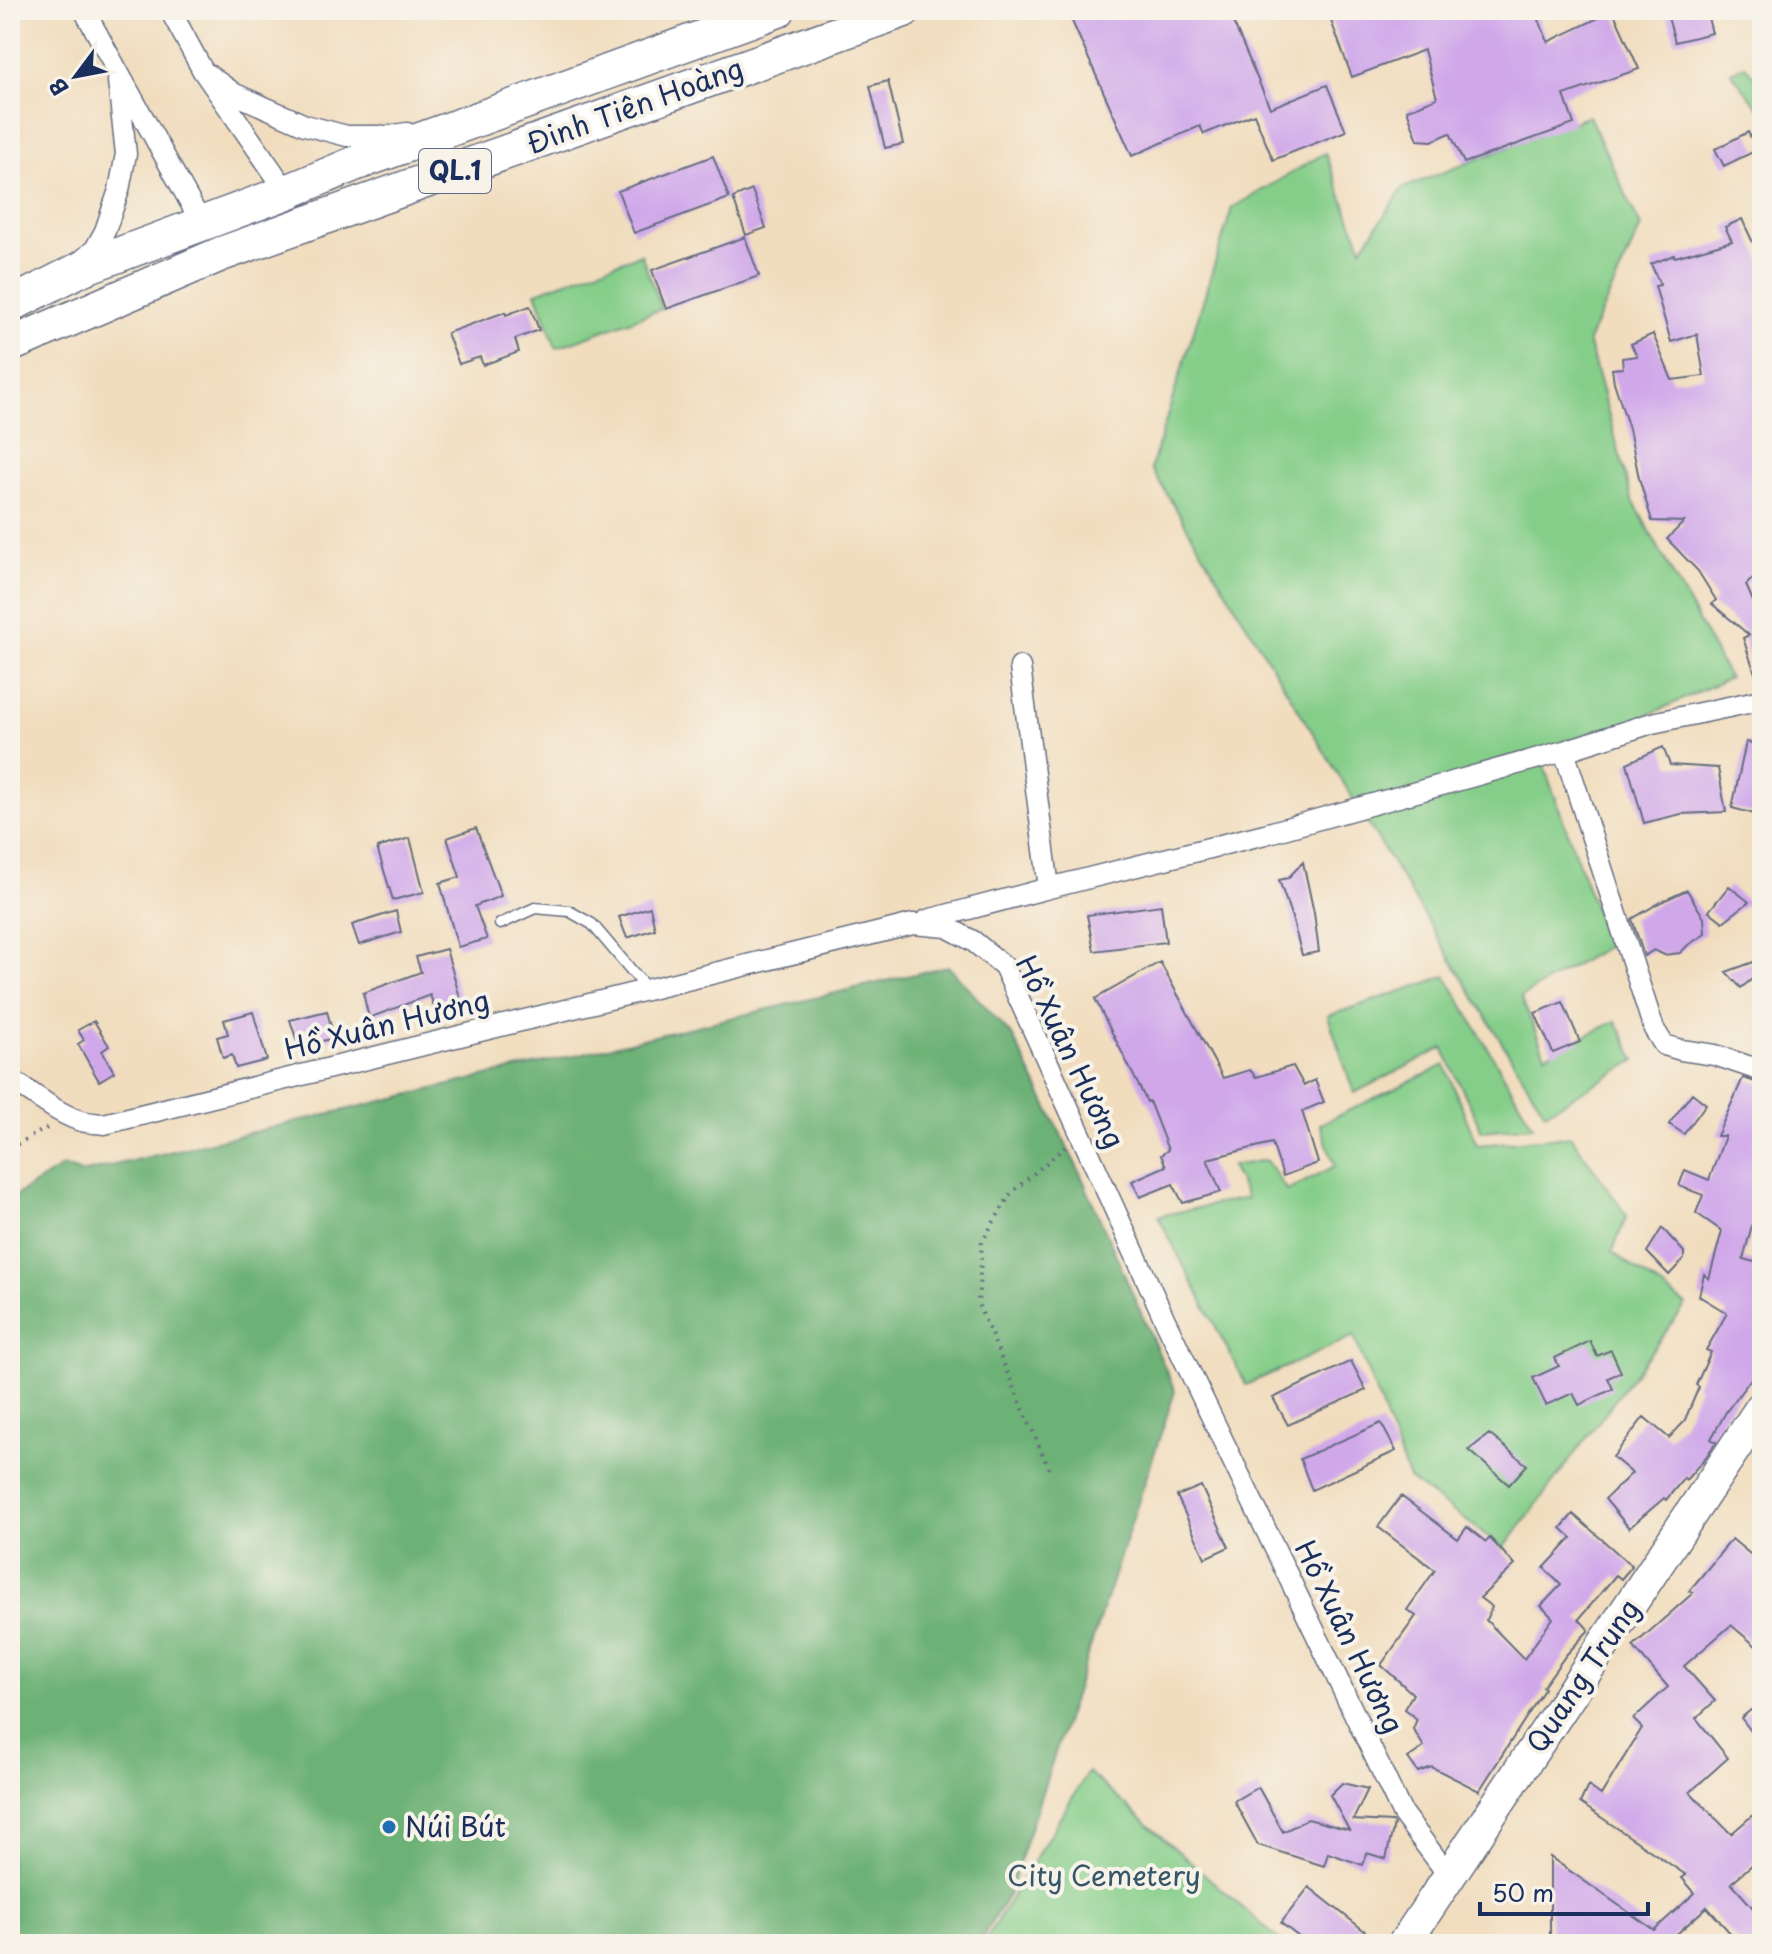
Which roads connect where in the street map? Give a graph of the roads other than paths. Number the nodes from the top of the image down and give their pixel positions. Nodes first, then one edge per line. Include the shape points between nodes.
1 (84, 10) edge
2 (170, 10) edge
3 (778, 10) edge
4 (904, 10) edge
5 (117, 69) junction
6 (203, 71) junction
7 (462, 124) junction
8 (287, 192) junction
9 (202, 224) junction
10 (62, 278) junction
11 (10, 305) edge
12 (10, 345) edge
13 (1020, 667) dead end
14 (1762, 700) edge
15 (1564, 751) junction
16 (1049, 888) junction
17 (500, 924) dead end
18 (913, 924) junction
19 (648, 990) junction
20 (1762, 1071) edge
21 (10, 1079) edge
22 (1762, 1407) edge
23 (1449, 1876) junction
24 (1404, 1944) edge

1 - 5 street
2 - 6 street
3 - 7 highway, Đinh Tiên Hoàng / QL.1
4 - 12 highway, Đinh Tiên Hoàng / QL.1 via 231,250
5 - 9 street
5 - 10 street via 126,154 119,190 95,249
6 - 7 street via 235,94 305,125 347,136 387,136
6 - 8 street
7 - 8 highway, Đinh Tiên Hoàng / QL.1
8 - 9 highway, Đinh Tiên Hoàng / QL.1
9 - 10 highway, Đinh Tiên Hoàng / QL.1
10 - 11 highway, Đinh Tiên Hoàng / QL.1
13 - 16 street
14 - 15 street via 1652,723
15 - 16 street
15 - 20 street via 1654,1029 1664,1045
16 - 18 street
17 - 19 lane via 535,908 569,911 592,924
18 - 19 street, Hồ Xuân Hương
18 - 23 street, Hồ Xuân Hương via 947,927 1004,966 1165,1320 1402,1813
19 - 21 street, Hồ Xuân Hương via 104,1124 80,1121
22 - 23 main road, Quang Trung
23 - 24 main road, Quang Trung

